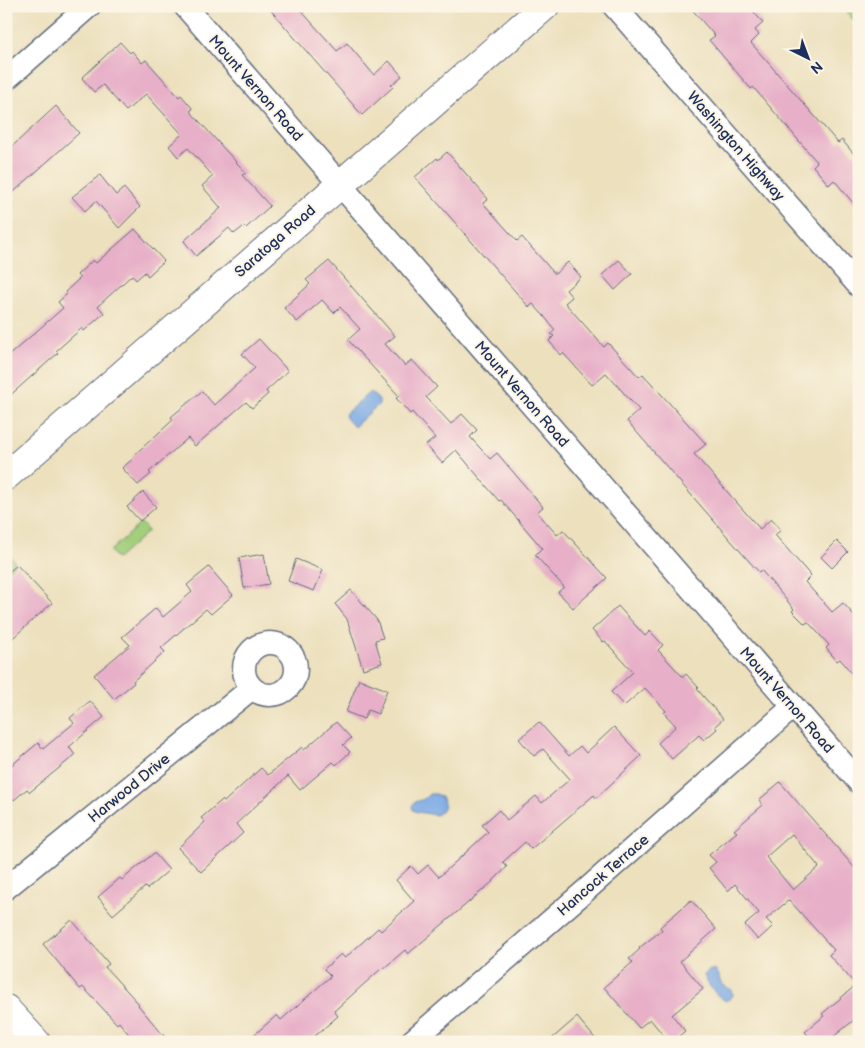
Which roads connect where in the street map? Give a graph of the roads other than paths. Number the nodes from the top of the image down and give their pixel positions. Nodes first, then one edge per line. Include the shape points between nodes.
1 (89, 6) edge
2 (185, 6) edge
3 (545, 6) edge
4 (614, 6) edge
5 (6, 79) edge
6 (340, 184) junction
7 (859, 286) edge
8 (6, 476) edge
9 (252, 688) dead end
10 (793, 706) junction
11 (859, 782) edge
12 (6, 888) edge
13 (6, 1009) edge
14 (36, 1042) edge
15 (411, 1042) edge

1 - 5 street
2 - 6 street, Mount Vernon Road
3 - 6 street, Saratoga Road
4 - 7 street, Washington Highway
6 - 8 street, Saratoga Road
6 - 10 street, Mount Vernon Road
9 - 12 street, Harwood Drive
10 - 11 street, Mount Vernon Road
10 - 15 street, Hancock Terrace
13 - 14 street

